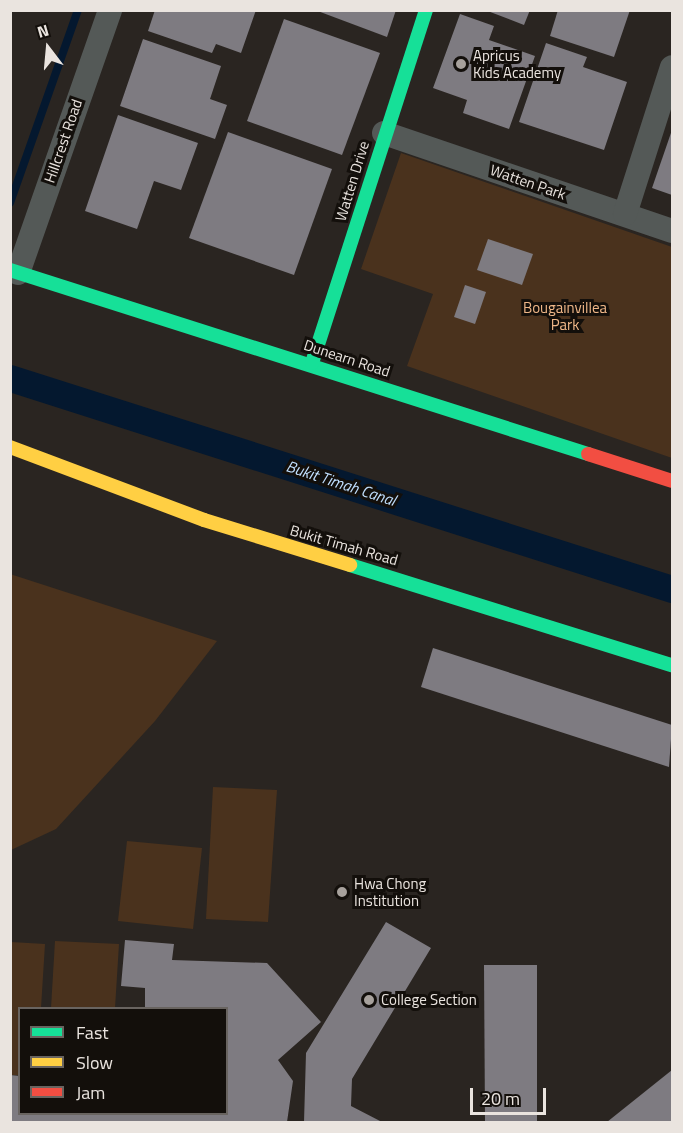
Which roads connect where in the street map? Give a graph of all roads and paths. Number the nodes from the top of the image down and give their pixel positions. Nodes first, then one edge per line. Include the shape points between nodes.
1 (110, 10) edge
2 (426, 10) edge
3 (672, 67) edge
4 (384, 133) junction
5 (625, 214) junction
6 (672, 231) edge
7 (14, 272) edge
8 (312, 363) junction
9 (10, 447) edge
10 (672, 482) edge
11 (672, 665) edge

1 - 7 street, Hillcrest Road
2 - 4 main road, Watten Drive
3 - 5 street
4 - 5 street, Watten Park
4 - 8 main road, Watten Drive
5 - 6 street, Watten Park
7 - 8 main road, Dunearn Road
8 - 10 main road, Dunearn Road
9 - 11 main road, Bukit Timah Road via 204,520

